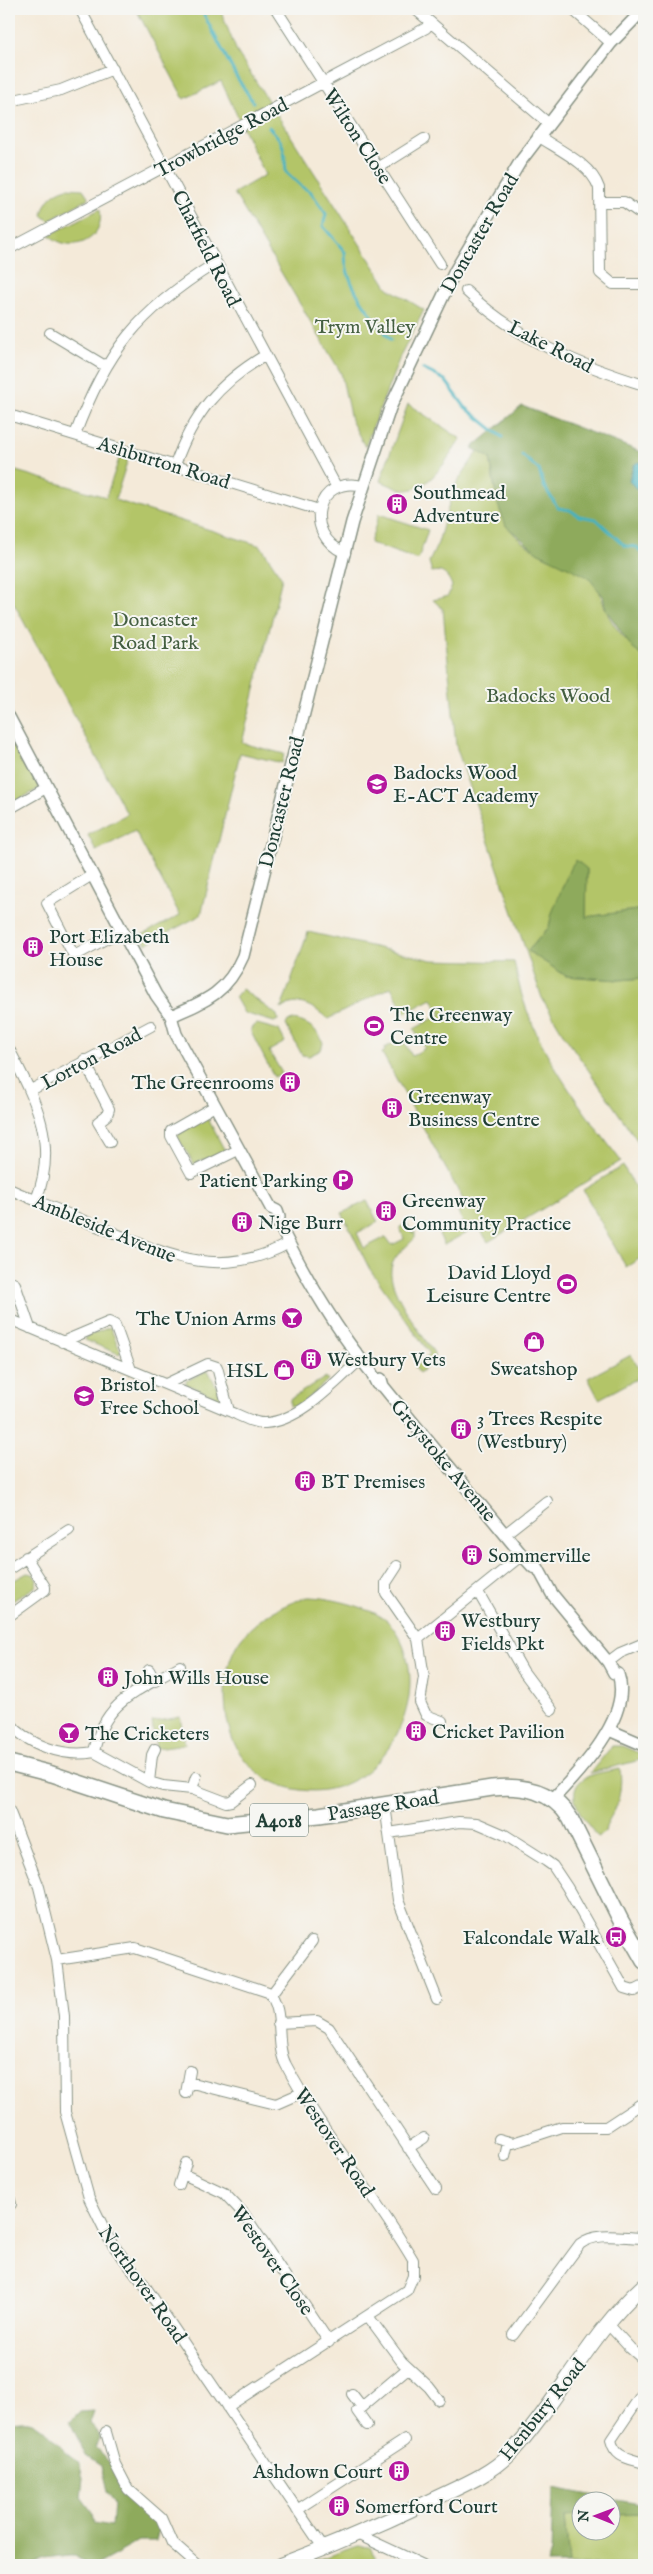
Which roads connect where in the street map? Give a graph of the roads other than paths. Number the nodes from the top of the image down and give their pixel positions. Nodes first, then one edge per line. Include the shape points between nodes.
1 (80, 9) edge
2 (276, 9) edge
3 (415, 9) edge
4 (572, 9) edge
5 (644, 9) edge
6 (430, 22) junction
7 (611, 43) junction
8 (113, 69) junction
9 (324, 82) junction
10 (9, 101) edge
11 (548, 123) junction
12 (538, 136) junction
13 (424, 139) dead end
14 (165, 167) junction
15 (378, 168) junction
16 (600, 202) junction
17 (644, 216) edge
18 (9, 249) edge
19 (214, 264) junction
20 (440, 264) dead end
21 (644, 284) edge
22 (466, 291) dead end
23 (50, 333) dead end
24 (264, 356) junction
25 (105, 366) junction
26 (644, 385) edge
27 (9, 415) edge
28 (75, 435) junction
29 (175, 465) junction
30 (336, 486) junction
31 (363, 486) junction
32 (319, 510) junction
33 (345, 553) junction
34 (9, 717) edge
35 (46, 788) junction
36 (9, 809) edge
37 (92, 875) junction
38 (122, 930) junction
39 (170, 1016) junction
40 (151, 1026) dead end
41 (9, 1049) edge
42 (84, 1060) junction
43 (31, 1090) junction
44 (215, 1106) junction
45 (110, 1142) dead end
46 (238, 1150) junction
47 (9, 1189) edge
48 (36, 1200) junction
49 (289, 1244) junction
50 (9, 1281) edge
51 (9, 1319) edge
52 (30, 1328) junction
53 (62, 1342) junction
54 (361, 1359) junction
55 (131, 1370) junction
56 (166, 1384) junction
57 (229, 1411) junction
58 (547, 1501) dead end
59 (69, 1530) dead end
60 (505, 1534) junction
61 (522, 1556) junction
62 (26, 1557) junction
63 (396, 1566) dead end
64 (9, 1569) edge
65 (478, 1592) junction
66 (9, 1614) edge
67 (418, 1639) junction
68 (644, 1643) edge
69 (608, 1662) junction
70 (180, 1666) dead end
71 (149, 1670) dead end
72 (155, 1681) junction
73 (552, 1710) dead end
74 (442, 1721) dead end
75 (9, 1722) edge
76 (609, 1730) junction
77 (644, 1746) edge
78 (155, 1749) dead end
79 (94, 1752) junction
80 (9, 1762) edge
81 (196, 1777) dead end
82 (149, 1782) junction
83 (252, 1785) dead end
84 (192, 1789) junction
85 (552, 1800) junction
86 (385, 1805) junction
87 (9, 1810) edge
88 (388, 1833) junction
89 (312, 1941) dead end
90 (57, 1960) junction
91 (644, 1961) edge
92 (644, 1986) edge
93 (271, 1995) junction
94 (437, 1999) dead end
95 (278, 2023) junction
96 (190, 2071) dead end
97 (188, 2082) junction
98 (186, 2093) dead end
99 (301, 2093) junction
100 (644, 2102) edge
101 (424, 2138) dead end
102 (408, 2148) junction
103 (505, 2156) dead end
104 (186, 2163) dead end
105 (183, 2174) junction
106 (179, 2185) dead end
107 (436, 2190) dead end
108 (644, 2238) edge
109 (644, 2285) edge
110 (368, 2316) junction
111 (608, 2324) junction
112 (513, 2335) dead end
113 (329, 2342) junction
114 (644, 2360) edge
115 (408, 2368) junction
116 (644, 2391) edge
117 (352, 2394) dead end
118 (439, 2400) dead end
119 (228, 2407) junction
120 (362, 2407) junction
121 (367, 2425) dead end
122 (106, 2432) dead end
123 (404, 2440) dead end
124 (644, 2463) edge
125 (297, 2510) junction
126 (359, 2535) junction
127 (324, 2549) junction
128 (197, 2565) edge
129 (280, 2565) edge
130 (423, 2565) edge

1 - 8 street, Charfield Road
2 - 9 street, Wilton Close
3 - 6 street
4 - 7 street
5 - 7 street, Doncaster Road
6 - 9 street, Trowbridge Road via 426,28
6 - 11 street
7 - 11 street, Doncaster Road
8 - 10 street via 61,90
8 - 14 street, Charfield Road
9 - 14 street, Trowbridge Road
9 - 15 street, Wilton Close
11 - 12 street, Doncaster Road
12 - 16 street via 596,178
12 - 31 street, Doncaster Road via 489,211 451,278 390,408
13 - 15 street
14 - 18 street, Trowbridge Road
14 - 19 street, Charfield Road
15 - 20 street, Wilton Close
16 - 17 street via 624,202
16 - 21 street via 600,273 613,284
19 - 24 street, Charfield Road
19 - 25 street via 156,305
22 - 26 street, Lake Road via 503,323 533,341 606,374
23 - 25 street
24 - 29 street via 239,371 215,394 190,428
24 - 30 street, Charfield Road
25 - 28 street
27 - 28 street, Ashburton Road
28 - 29 street, Ashburton Road
29 - 32 street, Ashburton Road
30 - 31 street via 345,483
30 - 32 street
31 - 33 street, Doncaster Road
32 - 33 street via 325,538 332,547
33 - 39 street, Doncaster Road via 243,956 228,984 213,996
34 - 35 street, Greystoke Avenue
35 - 36 street
35 - 37 street, Greystoke Avenue
37 - 38 street, Greystoke Avenue
37 - 38 street via 47,903 73,954
38 - 39 street, Greystoke Avenue
39 - 44 street, Greystoke Avenue via 176,1034
40 - 42 street, Lorton Road
41 - 43 street
42 - 43 street, Lorton Road
42 - 45 street via 109,1109 98,1122
43 - 48 street via 43,1123 45,1146 43,1179
44 - 46 street, Greystoke Avenue
44 - 46 street via 170,1133 180,1154 191,1173
46 - 49 street, Greystoke Avenue via 271,1208 272,1221 278,1222
47 - 48 street, Ambleside Avenue
48 - 49 street, Ambleside Avenue via 159,1252 194,1262 243,1261
49 - 54 street, Greystoke Avenue
50 - 52 street via 15,1284
51 - 52 street
52 - 53 street
53 - 55 street
53 - 55 street via 109,1322 115,1325
54 - 57 street via 291,1417 265,1424
54 - 60 street, Greystoke Avenue via 371,1372 377,1374 383,1386
55 - 56 street
56 - 57 street
56 - 57 street via 208,1364 217,1368
58 - 60 street, Greystoke Avenue
59 - 62 street
60 - 61 street, Greystoke Avenue
61 - 65 street
61 - 69 street, Greystoke Avenue via 533,1567 532,1572 538,1580 543,1580
62 - 64 street
62 - 66 street via 46,1586 45,1590
63 - 67 street via 386,1582 386,1593
65 - 67 street
65 - 73 street via 523,1670
67 - 74 street via 423,1665 422,1708 426,1715
68 - 69 street
69 - 76 street, Greystoke Avenue via 620,1680 618,1707
70 - 72 street
71 - 72 street
72 - 79 street via 116,1706 102,1725
75 - 79 street via 15,1730 41,1745 83,1755
76 - 77 street
76 - 85 street, Greystoke Avenue via 584,1766
78 - 82 street
79 - 82 street
80 - 86 main road, Passage Road / A4018 via 164,1811 227,1824
81 - 84 street
82 - 84 street
83 - 84 street via 226,1802
85 - 86 main road, Passage Road / A4018 via 538,1791 517,1786
85 - 91 main road, A4018 via 570,1818
86 - 88 street
87 - 90 street, Northover Road via 39,1887
88 - 92 street via 477,1822 505,1835 553,1866 624,1988 634,1991
88 - 94 street via 398,1900
89 - 93 street
90 - 93 street via 134,1948
90 - 119 street, Northover Road via 64,2016 65,2112 89,2198 110,2242 144,2283
93 - 95 street, Westover Road via 276,2003
95 - 99 street, Westover Road via 284,2062
95 - 102 street via 308,2020 324,2023
96 - 97 street
97 - 98 street
97 - 99 street via 276,2104
99 - 110 street, Westover Road via 413,2260 413,2276 407,2290
100 - 103 street via 606,2126 562,2127 504,2141
101 - 102 street
102 - 107 street
104 - 105 street
105 - 106 street
105 - 113 street, Westover Close via 224,2193 244,2214
108 - 112 street via 594,2236 586,2239
109 - 111 main road, Henbury Road
110 - 113 street, Westover Road
110 - 115 street
111 - 114 street
111 - 126 main road, Henbury Road via 509,2455 461,2486
113 - 119 street, Westover Road
115 - 118 street
115 - 120 street
116 - 124 street via 611,2440 620,2456
117 - 120 street
119 - 125 street, Northover Road
120 - 121 street via 357,2410
122 - 128 street via 104,2446 128,2489 161,2518 172,2543
123 - 125 street
125 - 127 street, Northover Road
126 - 127 main road, Henbury Road
126 - 130 street
127 - 129 main road, Henbury Road

